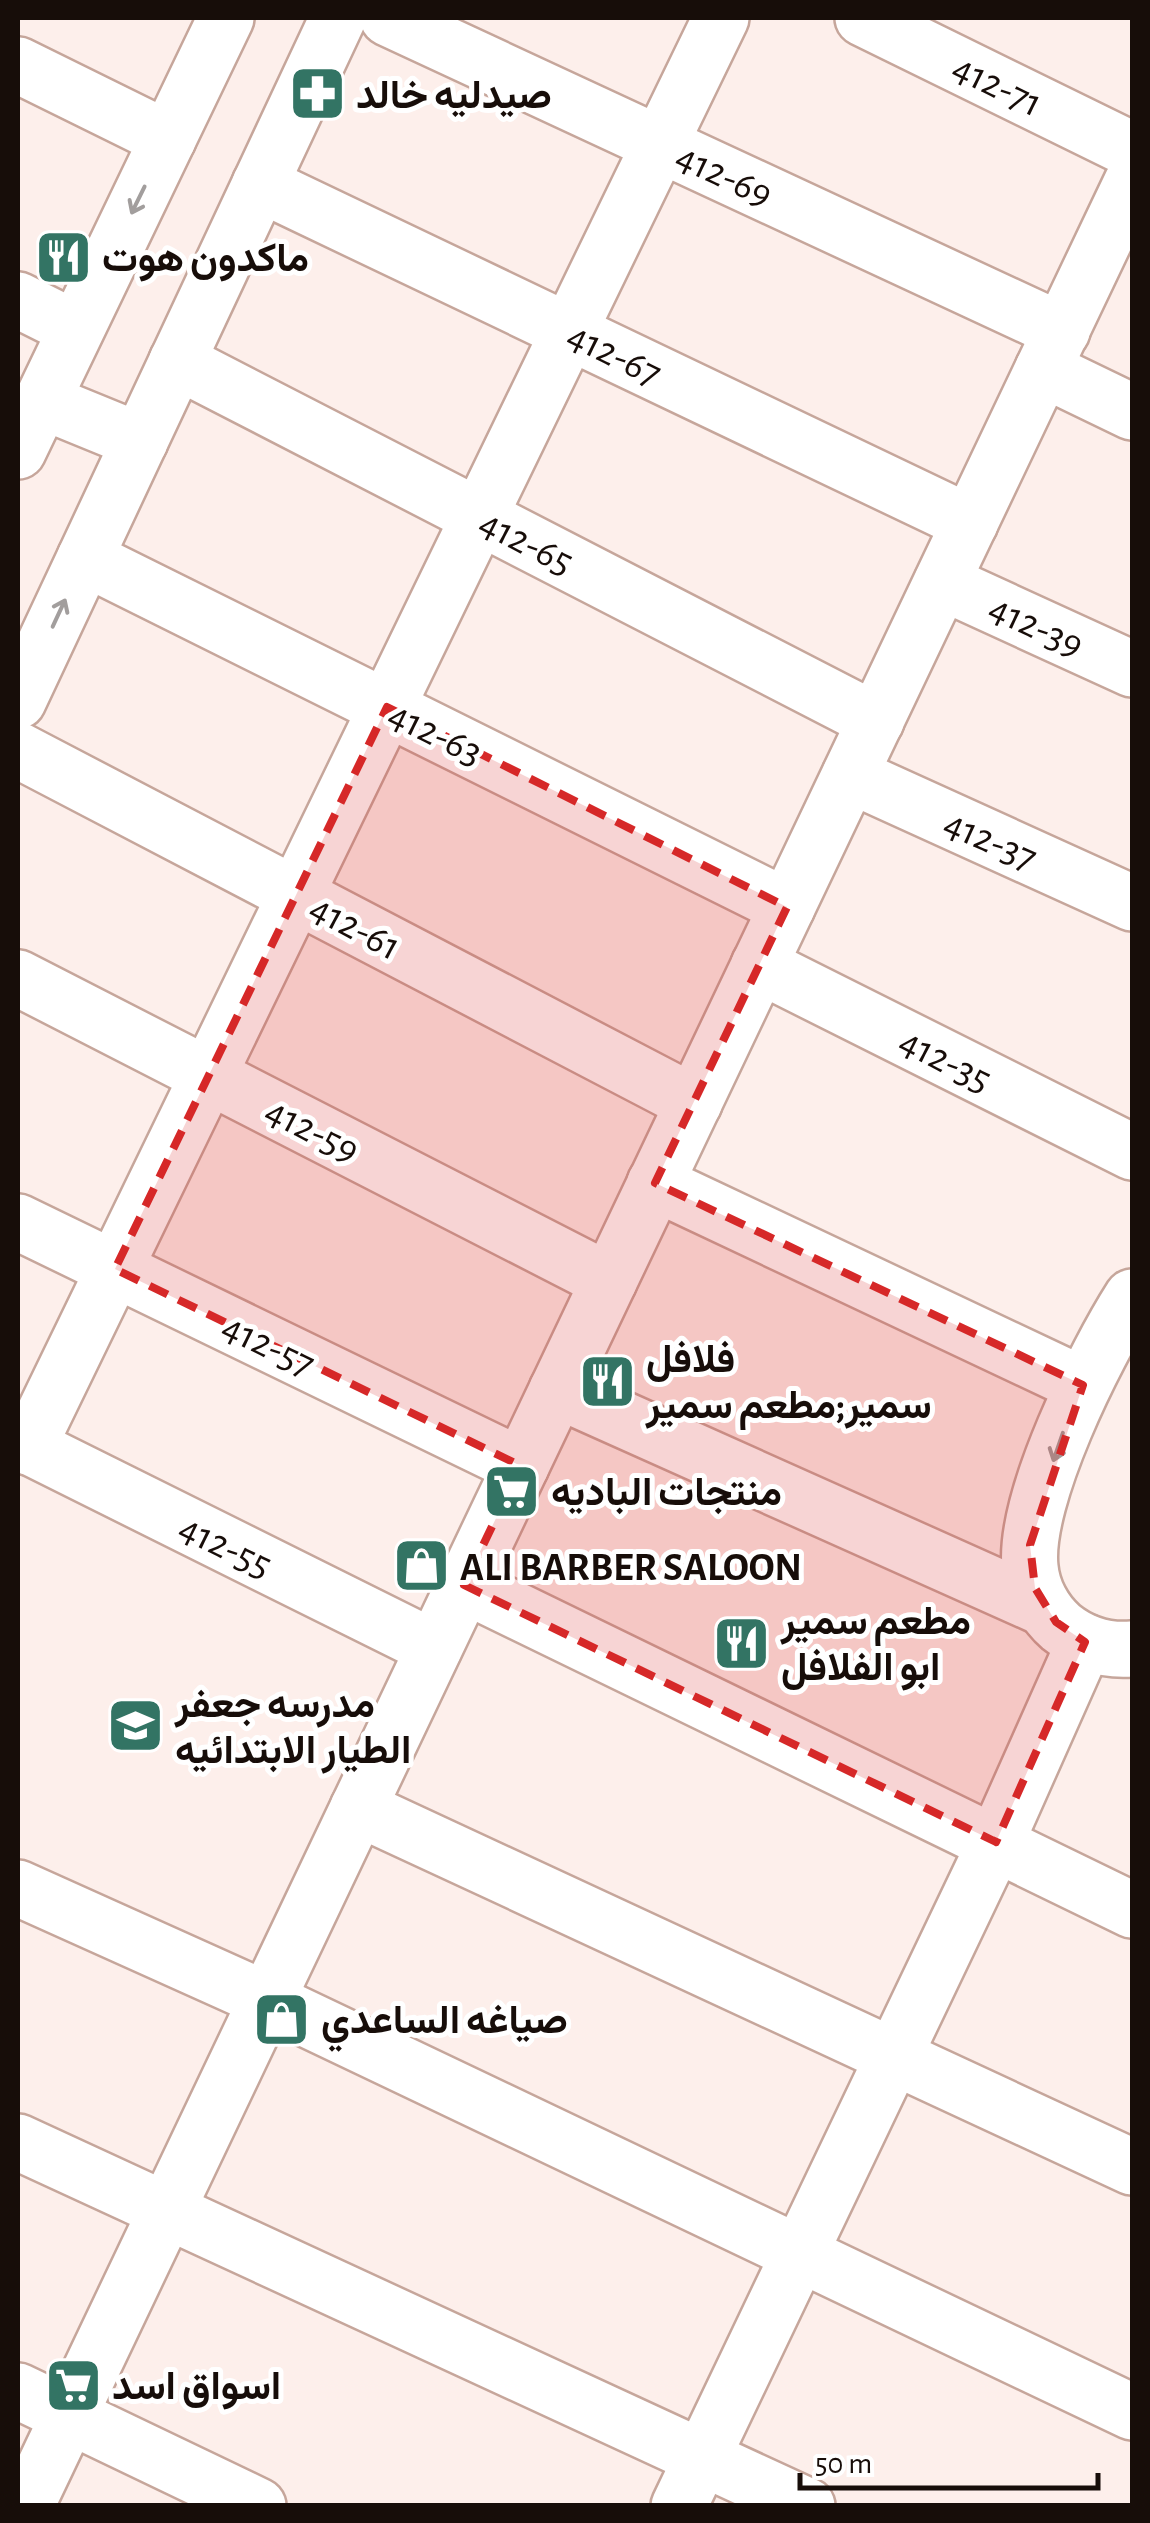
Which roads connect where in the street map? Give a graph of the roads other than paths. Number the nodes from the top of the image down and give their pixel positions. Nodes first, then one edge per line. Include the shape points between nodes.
1 (226, 18) edge
2 (338, 18) edge
3 (388, 18) edge
4 (721, 18) edge
5 (864, 18) edge
6 (18, 65) edge
7 (168, 138) junction
8 (660, 144) junction
9 (1132, 150) edge
10 (1132, 182) edge
11 (260, 184) junction
12 (18, 300) edge
13 (76, 329) junction
14 (569, 331) junction
15 (1052, 350) junction
16 (177, 361) junction
17 (42, 401) junction
18 (1132, 412) edge
19 (140, 440) junction
20 (18, 451) edge
21 (479, 517) junction
22 (970, 523) junction
23 (85, 558) junction
24 (942, 582) junction
25 (1132, 668) edge
26 (18, 701) edge
27 (387, 707) junction
28 (876, 721) junction
29 (18, 750) edge
30 (850, 775) junction
31 (296, 895) junction
32 (1132, 903) edge
33 (788, 906) junction
34 (759, 965) junction
35 (18, 978) edge
36 (208, 1076) junction
37 (694, 1103) junction
38 (1132, 1152) edge
39 (655, 1184) junction
40 (18, 1222) edge
41 (114, 1269) junction
42 (609, 1281) junction
43 (1132, 1297) edge
44 (1083, 1384) junction
45 (558, 1390) junction
46 (23, 1444) edge
47 (520, 1466) junction
48 (464, 1585) junction
49 (1044, 1608) junction
50 (1109, 1646) edge
51 (434, 1648) junction
52 (358, 1808) junction
53 (996, 1842) junction
54 (18, 1888) edge
55 (1132, 1910) edge
56 (266, 2000) junction
57 (894, 2054) junction
58 (18, 2142) edge
59 (1132, 2166) edge
60 (165, 2213) junction
61 (800, 2253) junction
62 (18, 2392) edge
63 (1132, 2412) edge
64 (68, 2417) junction
65 (690, 2482) edge
66 (26, 2506) edge
67 (258, 2506) edge
68 (807, 2506) edge

1 - 7 street
2 - 11 street
3 - 8 street, 412-69
4 - 8 street
5 - 9 street, 412-71
6 - 7 street
7 -> 13 street
8 - 14 street
8 - 15 street, 412-69
10 - 15 street
11 - 14 street, 412-67
11 - 16 street
12 - 13 street
13 - 17 street
14 - 21 street
14 - 22 street, 412-67
15 - 18 street, 412-69
15 - 22 street
16 - 19 street
16 - 21 street, 412-65
17 - 19 street
17 - 20 street
19 - 23 street
21 - 27 street
21 - 28 street, 412-65
22 - 24 street
26 -> 23 street
23 - 27 street, 412-63
24 - 25 street, 412-39
24 - 28 street
27 - 31 street
27 - 33 street, 412-63
28 - 30 street
29 - 31 street, 412-61
30 - 32 street, 412-37
30 - 33 street
31 - 36 street
31 - 37 street, 412-61
33 - 34 street
34 - 37 street
34 - 38 street, 412-35
35 - 36 street, 412-59
36 - 41 street
36 - 42 street, 412-59
37 - 39 street
39 - 42 street
39 - 44 street
40 - 41 street, 412-57
41 - 46 street
41 - 47 street, 412-57
42 - 45 street
43 - 44 street
44 -> 49 street via 1030,1545 1032,1578
45 - 47 street
45 - 49 street
46 - 51 street, 412-55
47 - 48 street
48 - 51 street
48 - 53 street
49 - 50 street
50 - 53 street
51 - 52 street
52 - 56 street
52 - 57 street
53 - 55 street
53 - 57 street
54 - 56 street
56 - 60 street
56 - 61 street
57 - 59 street
57 - 61 street
58 - 60 street
60 - 64 street
60 - 65 street
61 - 63 street
61 - 65 street
62 - 64 street
64 - 66 street
64 - 67 street
65 - 68 street

